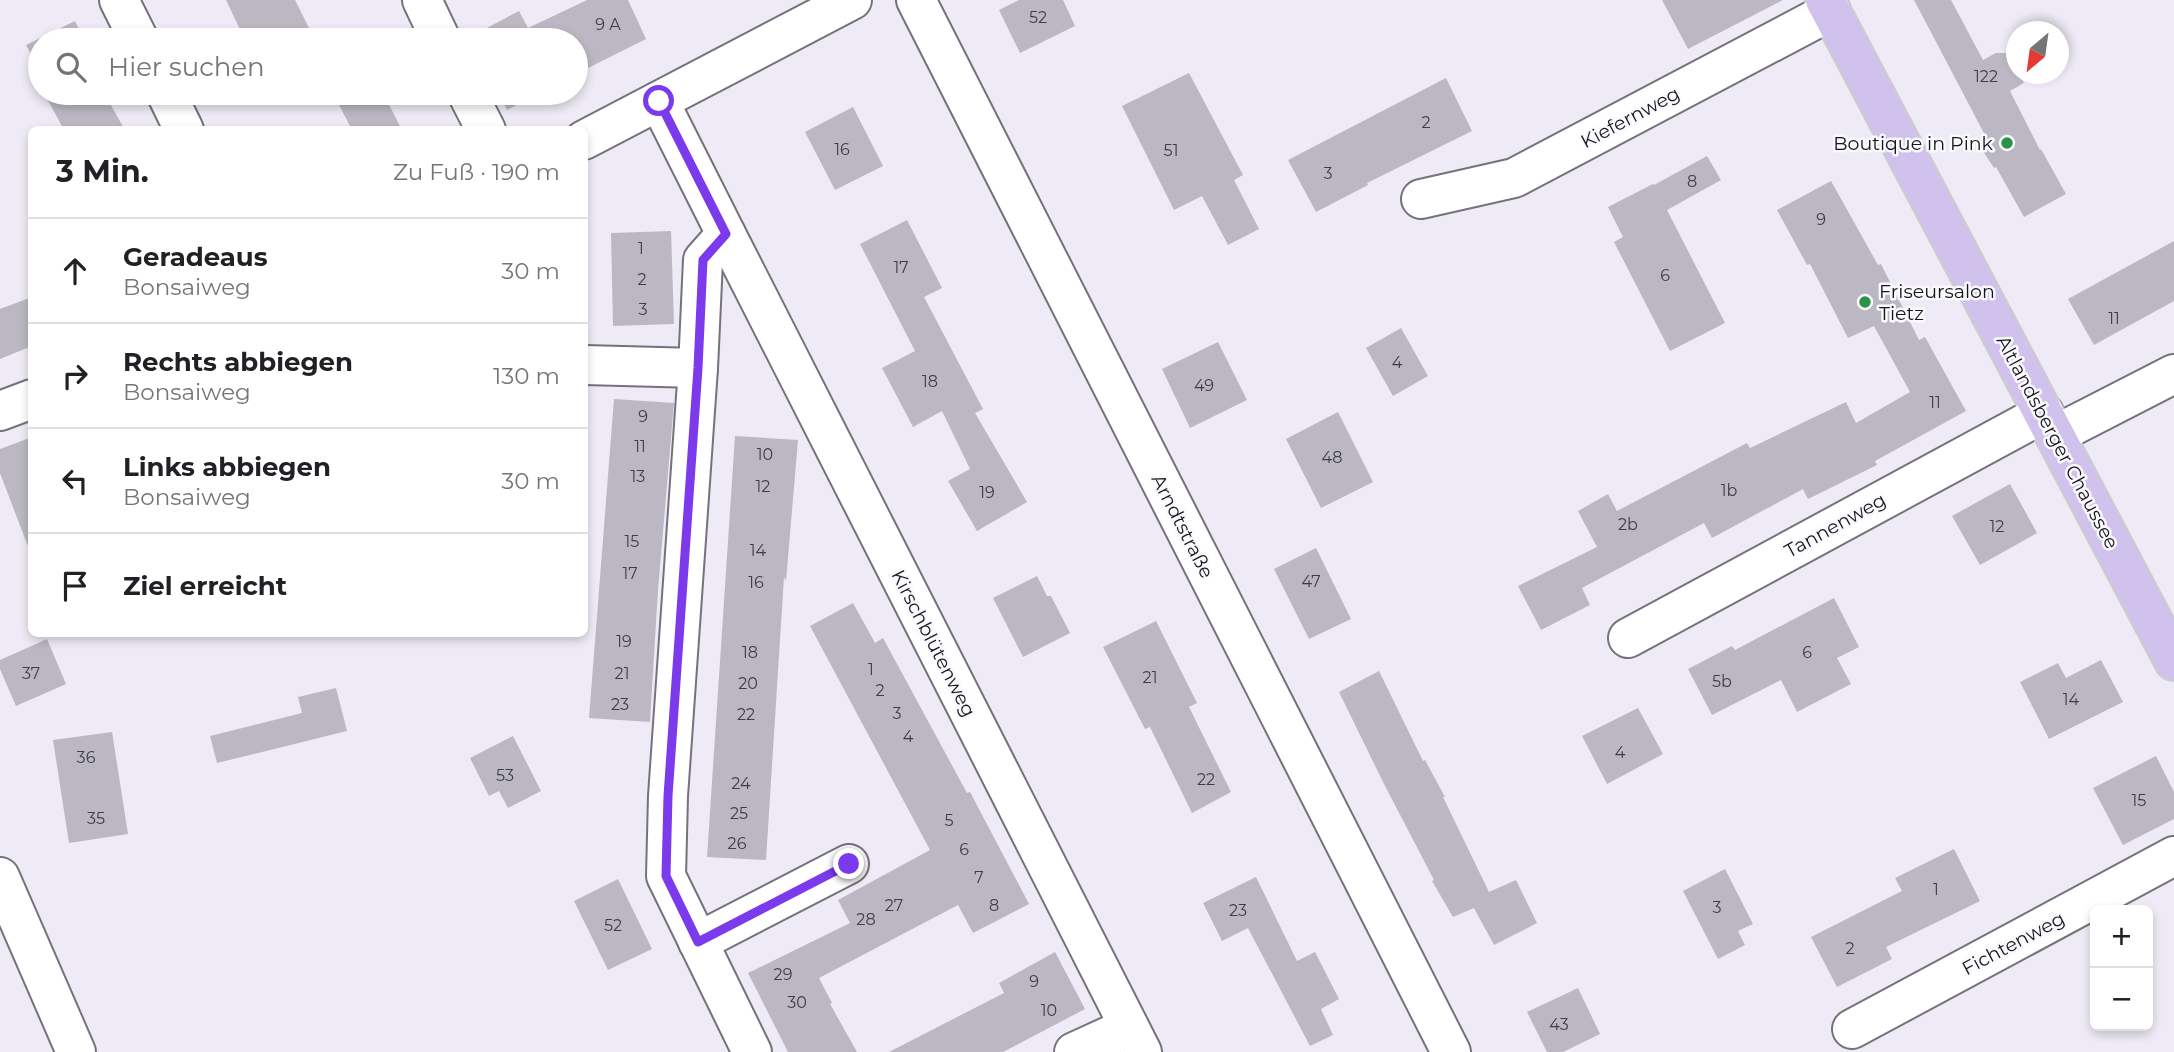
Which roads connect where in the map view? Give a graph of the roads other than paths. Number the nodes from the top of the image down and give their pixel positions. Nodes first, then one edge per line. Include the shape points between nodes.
1 (119, 0) edge
2 (422, 0) edge
3 (852, 0) edge
4 (916, 0) edge
5 (1828, 6) edge
6 (133, 28) edge
7 (436, 28) edge
8 (659, 101) junction
9 (172, 105) edge
10 (473, 105) edge
11 (182, 126) edge
12 (484, 126) edge
13 (588, 138) edge
14 (1421, 199) dead end
15 (726, 234) junction
16 (588, 365) edge
17 (698, 368) junction
18 (2174, 374) edge
19 (28, 400) edge
20 (0, 411) edge
21 (2049, 424) junction
22 (1628, 638) dead end
23 (2174, 661) edge
24 (2174, 856) edge
25 (849, 864) dead end
26 (0, 877) edge
27 (698, 942) junction
28 (1852, 1029) dead end
29 (1136, 1040) edge
30 (76, 1052) edge
31 (752, 1052) edge
32 (1074, 1052) edge
33 (1451, 1052) edge

1 - 6 street
2 - 7 street
3 - 8 street
4 - 33 street, Arndtstraße
5 - 14 street, Kiefernweg via 1514,178
5 - 21 main road, Altlandsberger Chaussee
8 - 13 street
8 - 15 street, Kirschblütenweg
9 - 11 street
10 - 12 street
15 - 17 street via 703,260
15 - 29 street, Kirschblütenweg
16 - 17 street
17 - 27 street via 666,876
18 - 21 street, Tannenweg
19 - 20 street
21 - 22 street, Tannenweg
21 - 23 main road, Altlandsberger Chaussee
24 - 28 street, Fichtenweg
25 - 27 street
26 - 30 street
27 - 31 street
29 - 32 street

